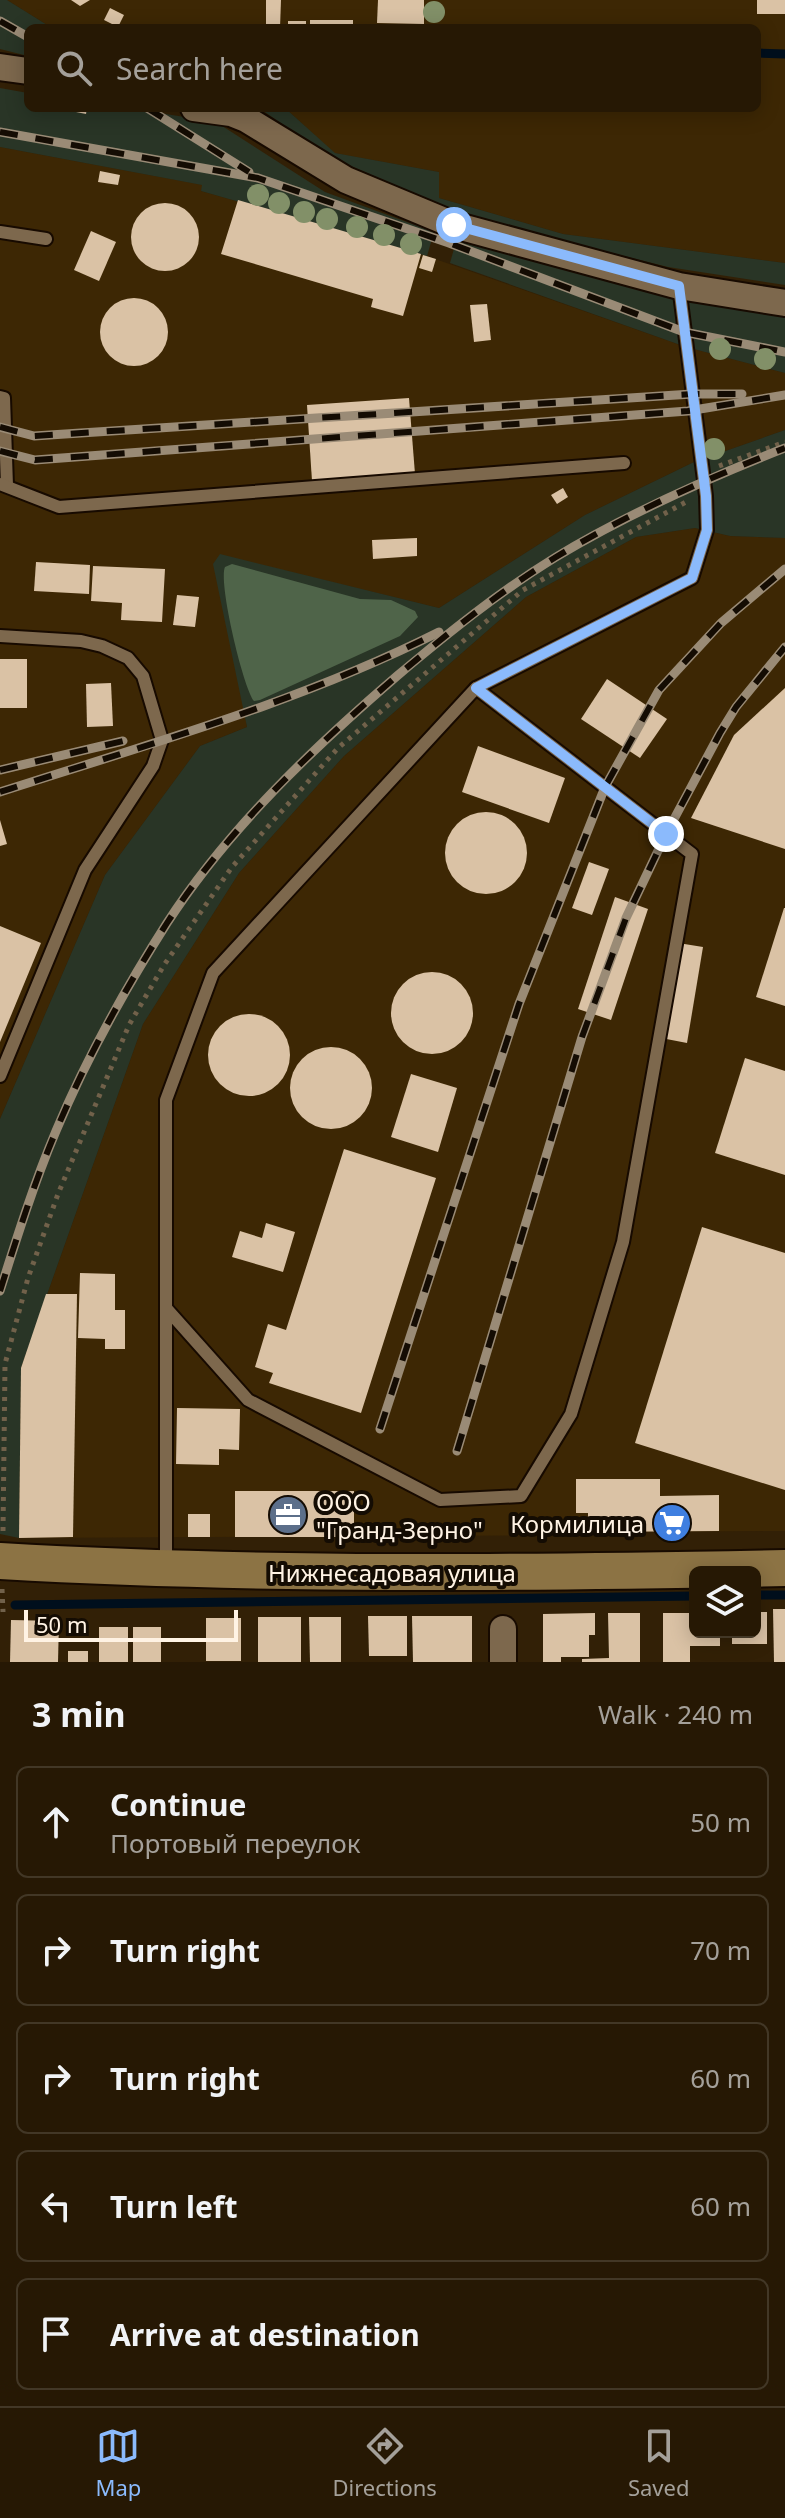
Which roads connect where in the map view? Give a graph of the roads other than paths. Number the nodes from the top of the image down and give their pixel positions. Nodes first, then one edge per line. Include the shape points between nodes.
1 (0, 67) edge
2 (24, 70) edge
3 (224, 112) edge
4 (0, 232) edge
5 (46, 239) dead end
6 (679, 286) junction
7 (785, 303) edge
8 (0, 397) edge
9 (624, 463) dead end
10 (3, 485) edge
11 (0, 636) edge
12 (476, 688) junction
13 (0, 1076) edge
14 (166, 1308) junction
15 (1, 1562) edge
16 (785, 1568) edge
17 (166, 1570) junction
18 (503, 1629) dead end
19 (503, 1662) edge

1 - 2 street
3 - 6 street via 246,119 346,180 454,225
4 - 5 lane
6 - 7 street
6 - 12 lane via 707,530 692,578
8 - 10 lane
9 - 10 lane via 59,507
11 - 13 lane via 81,641 128,658 143,676 162,740 153,766 85,870
12 - 14 lane via 213,973 166,1100
12 - 14 lane via 692,854 623,1242 571,1414 521,1496 440,1500 248,1400
14 - 17 lane
15 - 17 street, Нижнесадовая улица
16 - 17 street, Нижнесадовая улица via 503,1573
18 - 19 street

